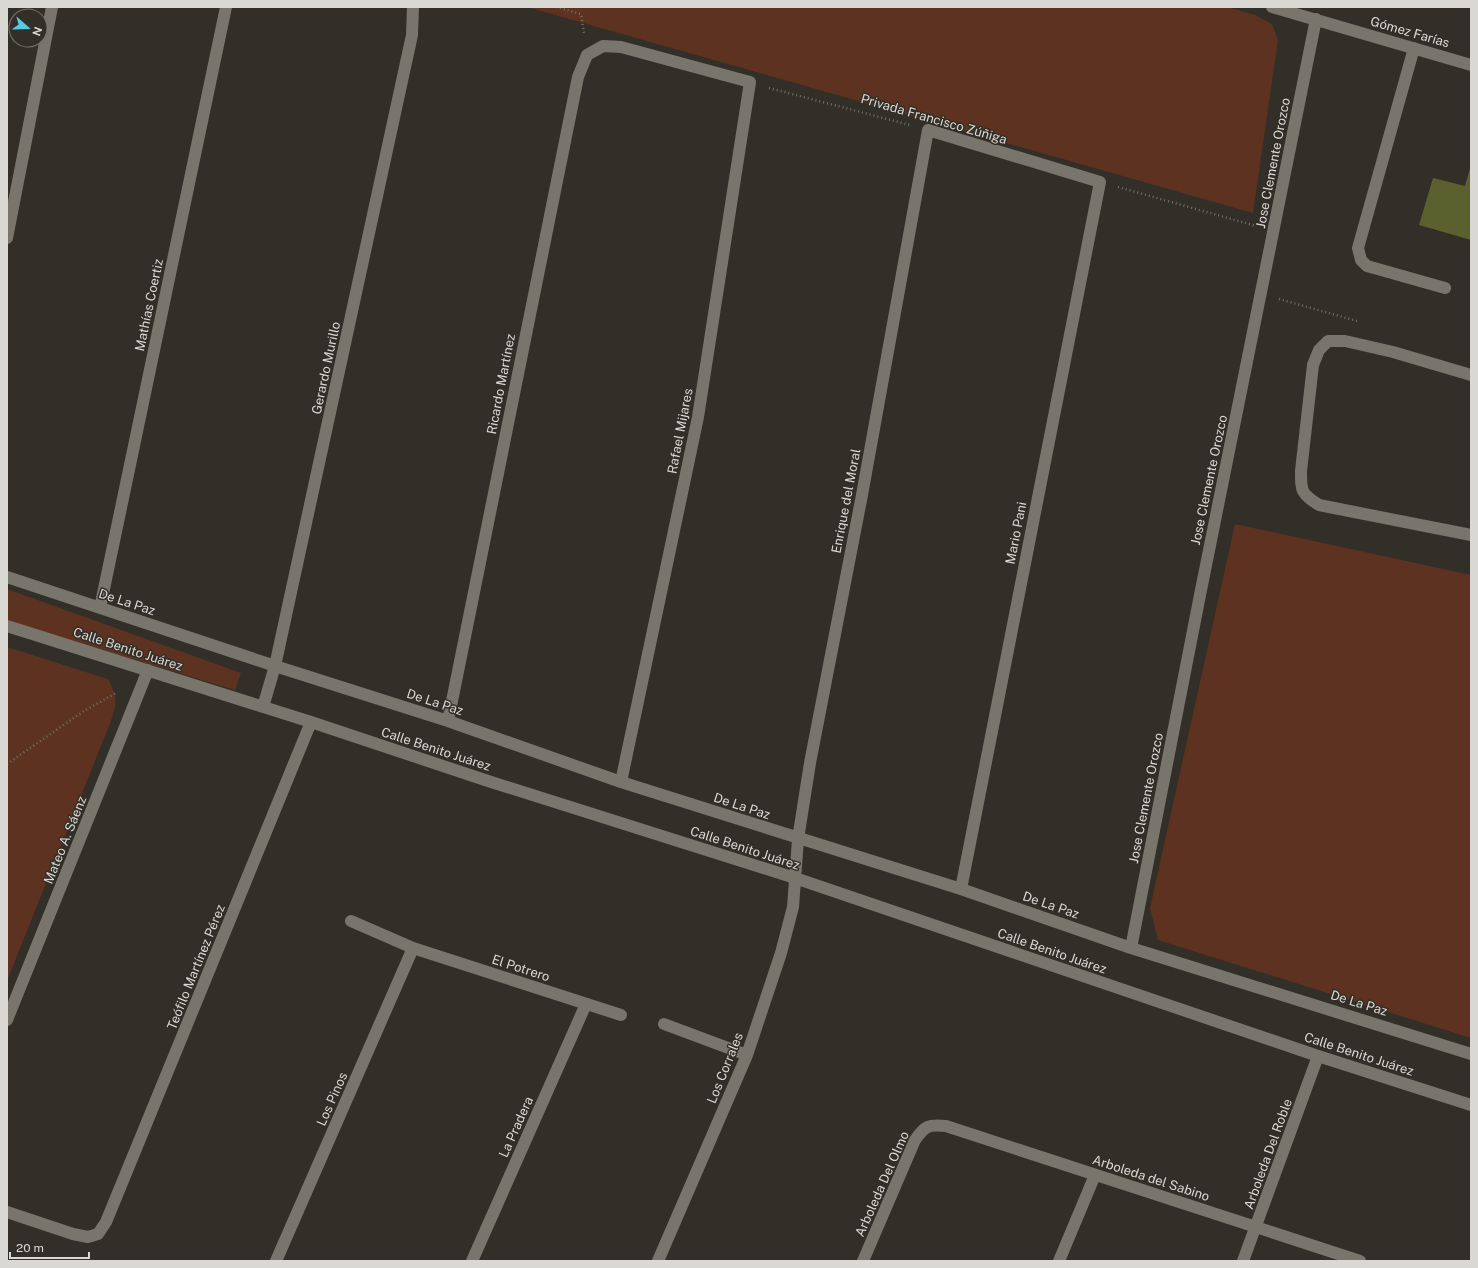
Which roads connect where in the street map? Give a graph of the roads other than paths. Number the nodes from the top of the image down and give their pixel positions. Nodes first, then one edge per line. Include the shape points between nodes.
1 (52, 7) edge
2 (226, 7) edge
3 (413, 7) edge
4 (1272, 7) edge
5 (1316, 20) junction
6 (1414, 48) junction
7 (1471, 65) edge
8 (750, 82) joint
9 (928, 130) joint
10 (1100, 182) joint
11 (7, 238) edge
12 (1445, 288) dead end
13 (1471, 375) edge
14 (1471, 535) edge
15 (7, 577) edge
16 (100, 608) junction
17 (7, 626) edge
18 (275, 666) junction
19 (148, 670) junction
20 (263, 706) junction
21 (448, 721) junction
22 (311, 722) junction
23 (621, 782) junction
24 (798, 839) junction
25 (795, 878) junction
26 (961, 889) junction
27 (351, 921) dead end
28 (413, 948) junction
29 (1132, 948) junction
30 (586, 1004) junction
31 (621, 1015) dead end
32 (7, 1020) edge
33 (664, 1024) dead end
34 (1471, 1054) edge
35 (747, 1055) junction
36 (1318, 1056) junction
37 (1471, 1105) edge
38 (933, 1125) joint
39 (1095, 1175) junction
40 (7, 1212) edge
41 (1256, 1226) junction
42 (276, 1261) edge
43 (472, 1261) edge
44 (658, 1261) edge
45 (863, 1261) edge
46 (1059, 1261) edge
47 (1243, 1261) edge
48 (1360, 1261) edge

1 - 11 street
2 - 16 street, Mathías Coertiz
3 - 18 street, Gerardo Murillo via 412,35
4 - 5 street, Gómez Farías
5 - 6 street, Gómez Farías
5 - 29 street, Jose Clemente Orozco
6 - 7 street, Gómez Farías
6 - 12 street via 1358,248 1361,260 1366,266
8 - 21 street, Ricardo Martínez via 621,47 603,46 587,55 578,78
8 - 23 street, Rafael Mijares via 698,417
9 - 10 street, Privada Francisco Zúñiga
9 - 24 street, Enrique del Moral via 862,495 811,756
10 - 26 street, Mario Pani
13 - 14 street via 1393,352 1345,341 1328,341 1319,350 1313,366 1301,488 1306,496 1319,505
15 - 16 street, De La Paz
16 - 18 street, De La Paz
17 - 19 street, Calle Benito Juárez
18 - 20 street, Gerardo Murillo
18 - 21 street, De La Paz
19 - 20 street, Calle Benito Juárez
19 - 32 street, Mateo A. Sáenz
20 - 22 street, Calle Benito Juárez
21 - 23 street, De La Paz
22 - 25 street, Calle Benito Juárez
22 - 40 street, Teófilo Martínez Pérez via 106,1222 98,1234 88,1238
23 - 24 street, De La Paz
24 - 25 street, Enrique del Moral
24 - 26 street, De La Paz
25 - 35 street, Los Corrales via 793,907 781,953
25 - 36 street, Calle Benito Juárez
26 - 29 street, De La Paz
27 - 28 street, El Potrero
28 - 30 street, El Potrero
28 - 42 street, Los Pinos
29 - 34 street, De La Paz
30 - 31 street, El Potrero
30 - 43 street, La Pradera
33 - 35 street
35 - 44 street, Los Corrales
36 - 37 street, Calle Benito Juárez
36 - 41 street, Arboleda Del Roble
38 - 39 street, Arboleda del Sabino via 946,1126
38 - 45 street, Arboleda Del Olmo via 922,1130 915,1140
39 - 41 street, Arboleda del Sabino
39 - 46 street
41 - 47 street, Arboleda Del Roble
41 - 48 street, Arboleda del Sabino

